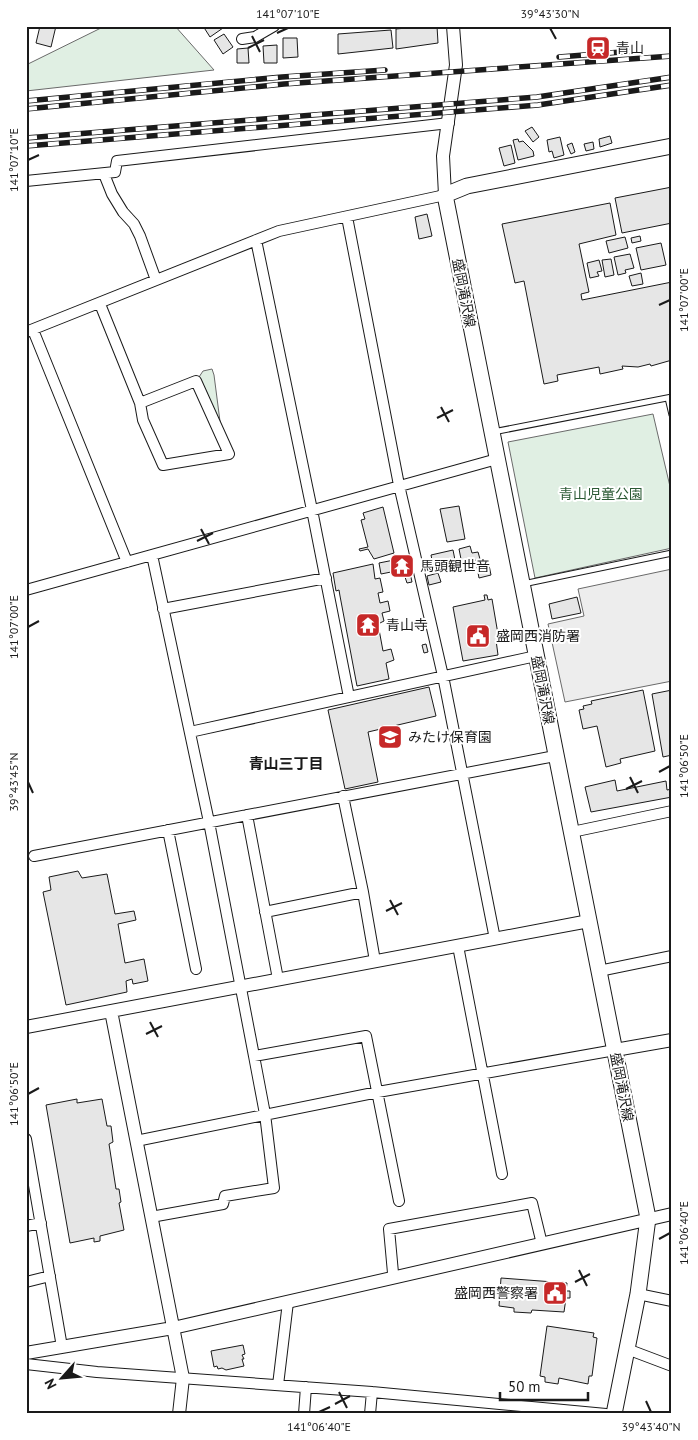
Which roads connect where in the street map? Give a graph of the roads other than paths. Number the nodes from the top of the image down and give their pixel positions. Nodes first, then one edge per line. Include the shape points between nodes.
1 (274, 26) edge
2 (452, 26) edge
3 (242, 39) dead end
4 (449, 124) junction
5 (672, 146) edge
6 (104, 174) junction
7 (26, 181) edge
8 (445, 196) junction
9 (346, 218) junction
10 (256, 240) junction
11 (156, 280) junction
12 (100, 304) junction
13 (30, 331) edge
14 (670, 398) edge
15 (140, 402) junction
16 (672, 415) edge
17 (492, 433) junction
18 (497, 459) junction
19 (399, 485) junction
20 (312, 510) junction
21 (672, 553) edge
22 (152, 555) junction
23 (127, 562) junction
24 (326, 578) junction
25 (522, 585) junction
26 (26, 590) edge
27 (163, 609) junction
28 (536, 656) junction
29 (443, 676) junction
30 (349, 697) junction
31 (190, 732) junction
32 (556, 756) junction
33 (462, 774) junction
34 (343, 796) junction
35 (672, 812) edge
36 (247, 815) junction
37 (209, 822) junction
38 (168, 830) junction
39 (572, 832) junction
40 (34, 856) dead end
41 (363, 892) junction
42 (265, 912) junction
43 (589, 921) junction
44 (496, 939) junction
45 (458, 946) junction
46 (672, 956) edge
47 (375, 961) junction
48 (196, 969) dead end
49 (599, 971) junction
50 (278, 980) junction
51 (241, 987) junction
52 (111, 1011) junction
53 (26, 1027) edge
54 (672, 1040) edge
55 (615, 1050) junction
56 (254, 1056) junction
57 (482, 1074) junction
58 (378, 1092) junction
59 (265, 1114) junction
60 (26, 1139) edge
61 (136, 1141) junction
62 (502, 1174) dead end
63 (399, 1201) dead end
64 (672, 1214) edge
65 (151, 1217) junction
66 (648, 1218) junction
67 (41, 1223) junction
68 (26, 1226) edge
69 (542, 1244) junction
70 (393, 1273) dead end
71 (50, 1276) junction
72 (26, 1282) edge
73 (638, 1294) junction
74 (672, 1301) edge
75 (288, 1302) junction
76 (173, 1328) junction
77 (62, 1347) junction
78 (627, 1349) junction
79 (26, 1353) edge
80 (26, 1364) edge
81 (672, 1366) edge
82 (183, 1378) junction
83 (278, 1385) junction
84 (306, 1387) junction
85 (372, 1392) junction
86 (179, 1414) edge
87 (304, 1414) edge
88 (370, 1414) edge
89 (606, 1414) edge
90 (614, 1414) edge

1 - 3 street via 255,37
2 - 4 street via 456,65
4 - 6 street via 118,161 115,172
4 - 8 street via 443,156
5 - 8 main road via 467,186
6 - 7 street
6 - 11 street via 112,194 140,236
8 - 9 street
8 - 17 main road, 盛岡滝沢線
9 - 10 street via 279,231
9 - 19 street
10 - 11 street
10 - 20 street
11 - 12 street
12 - 13 street
12 - 15 street
13 - 23 street
14 - 16 lane
14 - 17 lane
15 - 15 street via 196,381 229,454 163,465 143,420
17 - 18 main road, 盛岡滝沢線
18 - 19 street
18 - 25 main road, 盛岡滝沢線
19 - 20 street
19 - 29 street
20 - 22 street
20 - 24 street
21 - 25 lane
22 - 23 street
22 - 27 street
23 - 26 street
24 - 27 street
24 - 30 street
25 - 28 main road, 盛岡滝沢線
27 - 31 street
28 - 29 street
28 - 32 main road, 盛岡滝沢線
29 - 30 street
29 - 33 street
30 - 31 street
31 - 37 street
32 - 33 street
32 - 39 main road, 盛岡滝沢線
33 - 34 street
33 - 44 street
34 - 36 street
34 - 41 street
35 - 39 street
36 - 37 street
36 - 42 street
37 - 38 street
37 - 51 street
38 - 40 street
38 - 48 street
39 - 43 main road, 盛岡滝沢線
41 - 42 street
41 - 47 street
42 - 50 street
43 - 44 street
43 - 49 main road, 盛岡滝沢線
44 - 45 street
45 - 47 street
45 - 57 street
46 - 49 street
47 - 50 street
49 - 55 main road, 盛岡滝沢線
50 - 51 street
51 - 52 street
51 - 56 street
52 - 53 street
52 - 61 street
54 - 55 street
55 - 57 street
55 - 66 main road, 盛岡滝沢線
56 - 58 street via 366,1036
56 - 59 street
57 - 58 street
57 - 62 street
58 - 59 street
58 - 63 street
59 - 61 street
59 - 65 street via 274,1188 225,1196 223,1204
60 - 67 street
61 - 65 street
64 - 66 street
65 - 76 street
66 - 69 street
66 - 73 main road, 盛岡滝沢線
67 - 68 street
67 - 71 street
69 - 70 street via 532,1203 389,1229
69 - 75 street
71 - 72 street
71 - 77 street
73 - 74 street
73 - 78 main road, 盛岡滝沢線
75 - 76 street
75 - 83 street
76 - 77 street
76 - 82 street
77 - 79 street
78 - 81 street
78 - 90 main road, 盛岡滝沢線
80 - 82 street
82 - 83 street
82 - 86 street
83 - 84 street
84 - 85 street
84 - 87 street
85 - 88 street
85 - 89 street

